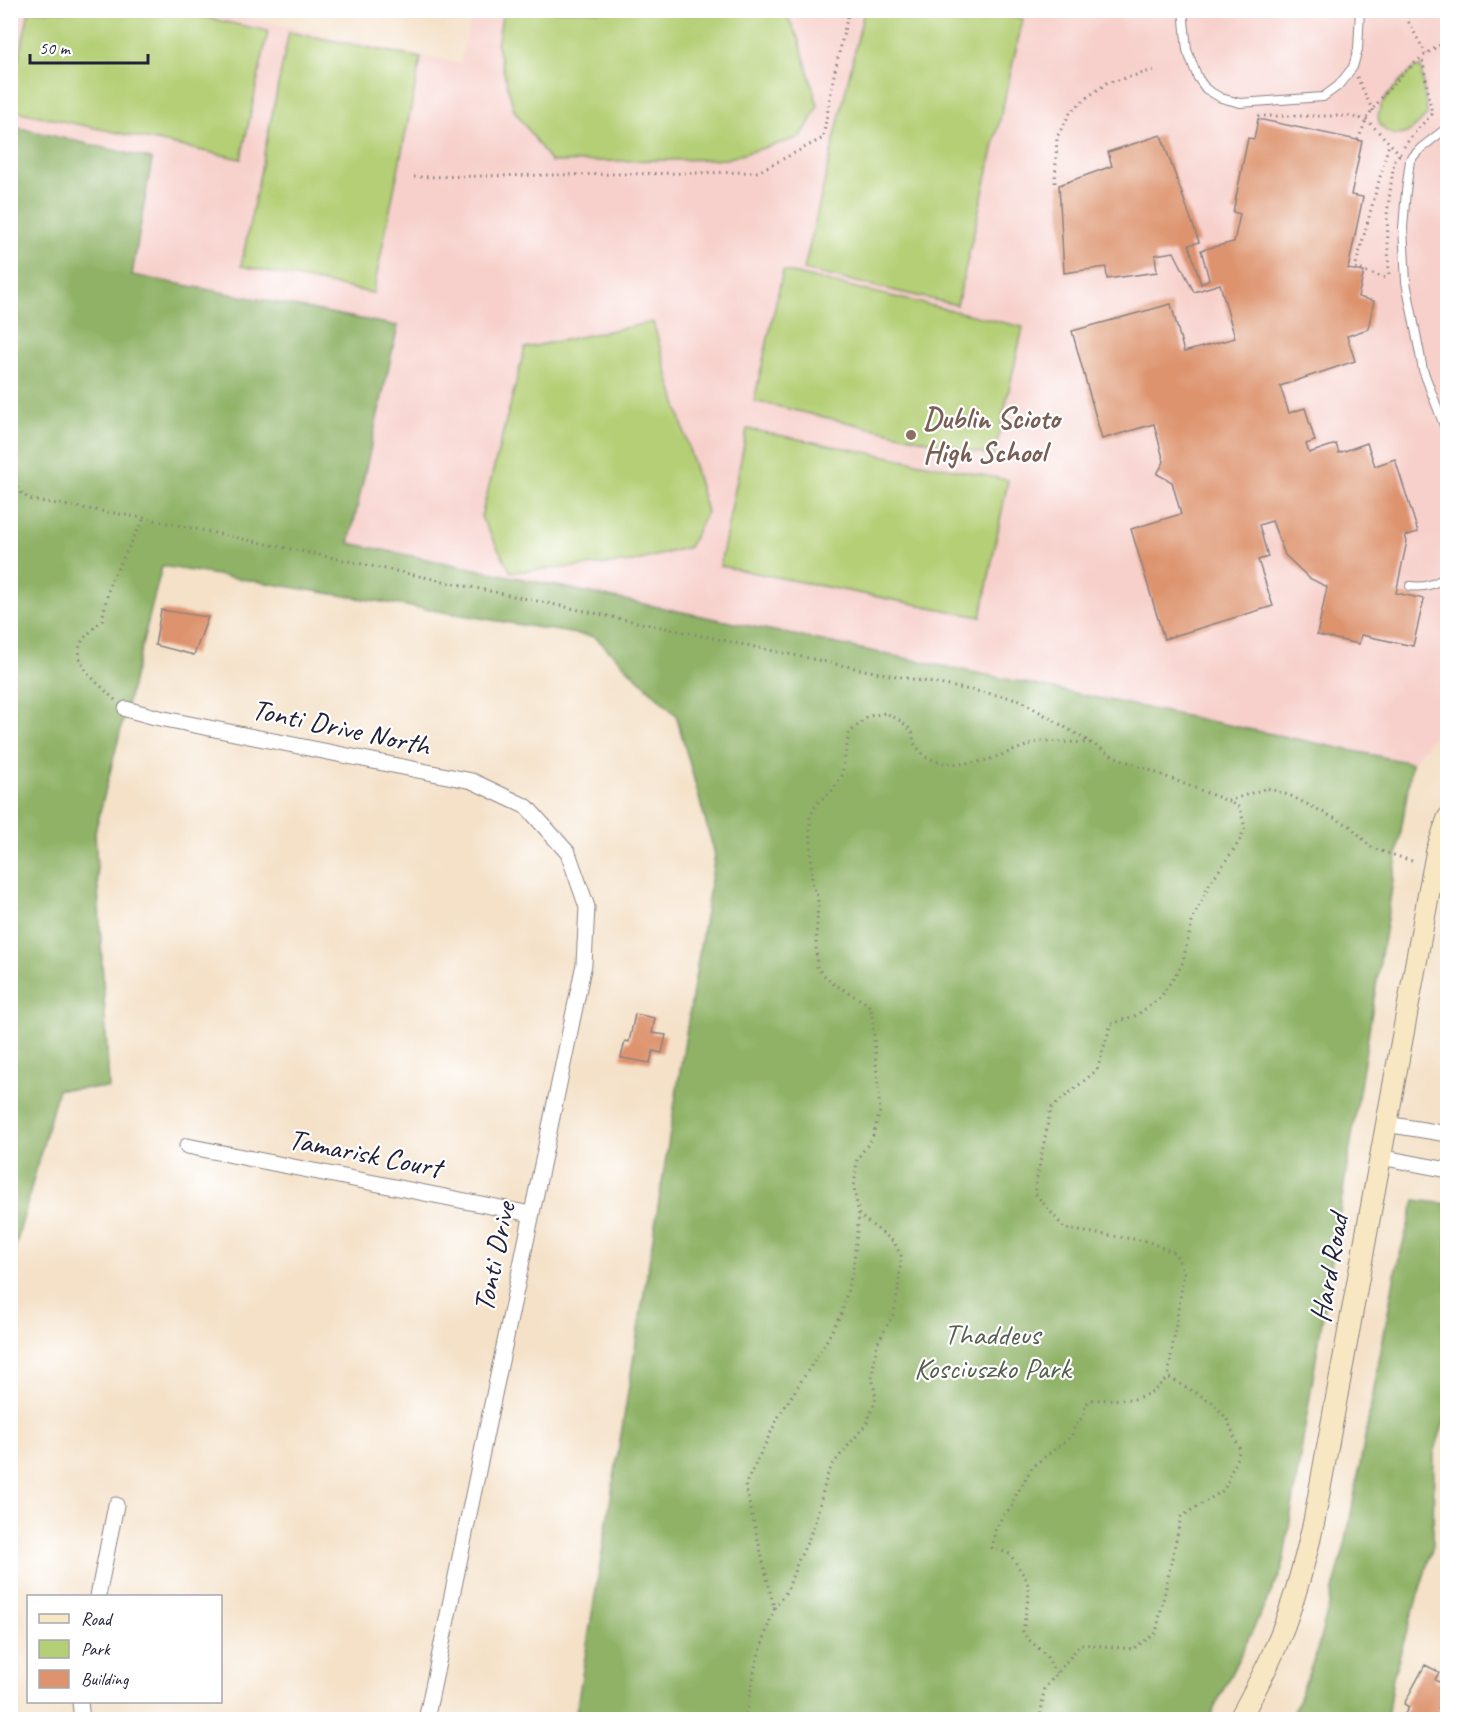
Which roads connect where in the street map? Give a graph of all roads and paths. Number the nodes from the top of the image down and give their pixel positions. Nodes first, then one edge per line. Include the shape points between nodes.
1 (14, 10) edge
2 (849, 10) edge
3 (1183, 10) edge
4 (1360, 10) edge
5 (1408, 10) edge
6 (10, 26) edge
7 (1448, 42) edge
8 (1426, 54) junction
9 (1353, 67) junction
10 (1158, 69) dead end
11 (1373, 111) junction
12 (1258, 116) dead end
13 (1366, 120) junction
14 (1448, 127) edge
15 (1358, 140) dead end
16 (1389, 144) junction
17 (1410, 160) junction
18 (414, 177) dead end
19 (1055, 183) dead end
20 (1385, 278) dead end
21 (1448, 436) edge
22 (10, 471) edge
23 (144, 518) junction
24 (1448, 576) edge
25 (1410, 586) dead end
26 (126, 709) joint
27 (1092, 743) junction
28 (1228, 801) junction
29 (537, 818) joint
30 (1448, 818) edge
31 (1412, 861) dead end
32 (1386, 1124) junction
33 (1448, 1134) edge
34 (187, 1146) dead end
35 (1380, 1157) junction
36 (1448, 1170) edge
37 (531, 1214) junction
38 (859, 1215) junction
39 (1168, 1377) junction
40 (116, 1505) dead end
41 (98, 1595) edge
42 (774, 1608) junction
43 (1058, 1672) junction
44 (80, 1703) edge
45 (82, 1719) edge
46 (426, 1719) edge
47 (745, 1719) edge
48 (1040, 1719) edge
49 (1239, 1719) edge

1 - 6 path
2 - 18 path via 823,138 759,172
3 - 9 lane via 1187,50 1198,78 1206,89 1221,98 1240,103 1323,97
4 - 9 lane via 1359,49
5 - 8 path via 1408,21
7 - 8 path
8 - 11 path
9 - 11 path
10 - 19 path via 1107,83 1070,113 1057,137
11 - 13 path
12 - 13 path via 1348,116
13 - 15 path
13 - 16 path
14 - 17 lane
16 - 17 path
16 - 20 path via 1354,267
17 - 21 lane via 1403,228 1406,282 1424,370
22 - 23 path via 23,496 32,500
23 - 26 path via 110,584 102,620 79,648 88,674
23 - 27 path via 1018,699
24 - 25 lane via 1422,588
26 - 29 street, Tonti Drive North via 472,782 527,807
27 - 28 path via 1113,756
27 - 38 path via 1040,741 964,764 925,757 914,743 912,731 886,713 869,716 849,733 842,775 810,817 812,882 818,899 818,968 832,983 868,1004 872,1013 880,1111 872,1139 857,1159 854,1188
28 - 31 path via 1267,788 1350,826 1372,848
28 - 39 path via 1240,808 1245,828 1193,918 1182,965 1160,998 1137,1015 1111,1024 1097,1070 1051,1108 1034,1192 1065,1229 1147,1241 1175,1253 1184,1272
29 - 37 street, Tonti Drive via 568,853 587,907 584,964
30 - 32 main road, Hard Road via 1437,850
32 - 33 street
32 - 35 main road, Hard Road
34 - 37 street, Tamarisk Court
35 - 36 street
35 - 49 main road, Hard Road via 1304,1566 1273,1654
37 - 46 street, Tonti Drive
38 - 42 path via 853,1269 842,1312 780,1414 745,1485
38 - 42 path via 894,1242 901,1256 894,1313 877,1344 872,1376 876,1398 867,1423 827,1476 808,1541 787,1591
39 - 43 path via 1153,1392 1134,1399 1090,1400 1071,1437 1032,1466 995,1531 992,1548 1010,1554 1027,1580 1023,1631
39 - 43 path via 1212,1402 1227,1419 1240,1450 1224,1490 1181,1517 1156,1633 1133,1649 1081,1644
40 - 41 street
42 - 47 path via 756,1663
43 - 48 path via 1044,1689
44 - 45 street

